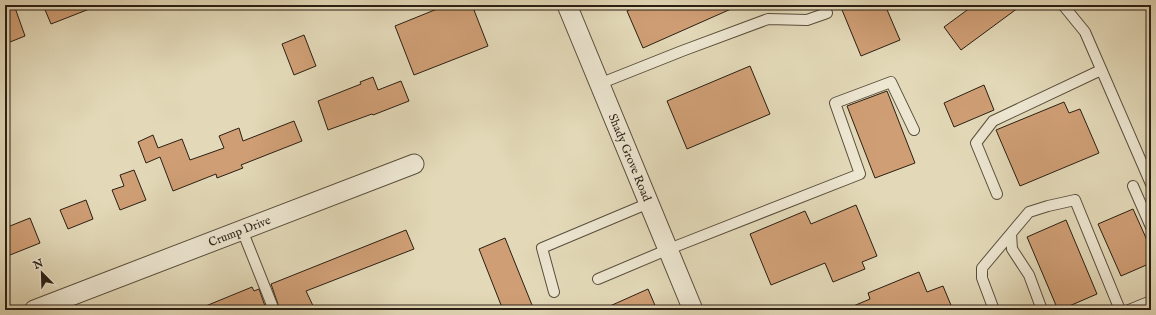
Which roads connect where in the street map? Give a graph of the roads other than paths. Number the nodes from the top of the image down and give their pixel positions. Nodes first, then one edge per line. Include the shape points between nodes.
1 (567, 5) edge
2 (1064, 5) edge
3 (828, 13) dead end
4 (1101, 70) junction
5 (599, 84) junction
6 (914, 130) dead end
7 (414, 164) dead end
8 (1151, 184) edge
9 (1133, 186) dead end
10 (996, 194) dead end
11 (648, 203) junction
12 (1151, 227) edge
13 (242, 230) junction
14 (1011, 234) junction
15 (668, 249) junction
16 (598, 279) dead end
17 (554, 292) dead end
18 (1151, 301) edge
19 (67, 304) edge
20 (34, 310) edge
21 (274, 310) edge
22 (693, 310) edge
23 (994, 310) edge
24 (1042, 310) edge
25 (1120, 310) edge
26 (1129, 310) edge

1 - 5 street, Shady Grove Road
2 - 4 lane via 1085,32
3 - 5 lane via 807,20 768,19
4 - 8 lane
4 - 10 lane via 993,121 976,143
5 - 11 street, Shady Grove Road
6 - 15 lane via 891,82 835,103 860,174
7 - 13 street, Crump Drive
9 - 12 lane
11 - 15 street, Shady Grove Road
11 - 17 lane via 542,248
13 - 19 street, Crump Drive
13 - 21 lane
14 - 23 lane via 982,268 982,278
14 - 24 lane via 1012,249 1029,275
14 - 25 lane via 1029,212 1075,200
15 - 16 lane
15 - 22 street, Shady Grove Road
18 - 26 lane
19 - 20 street, Crump Drive

